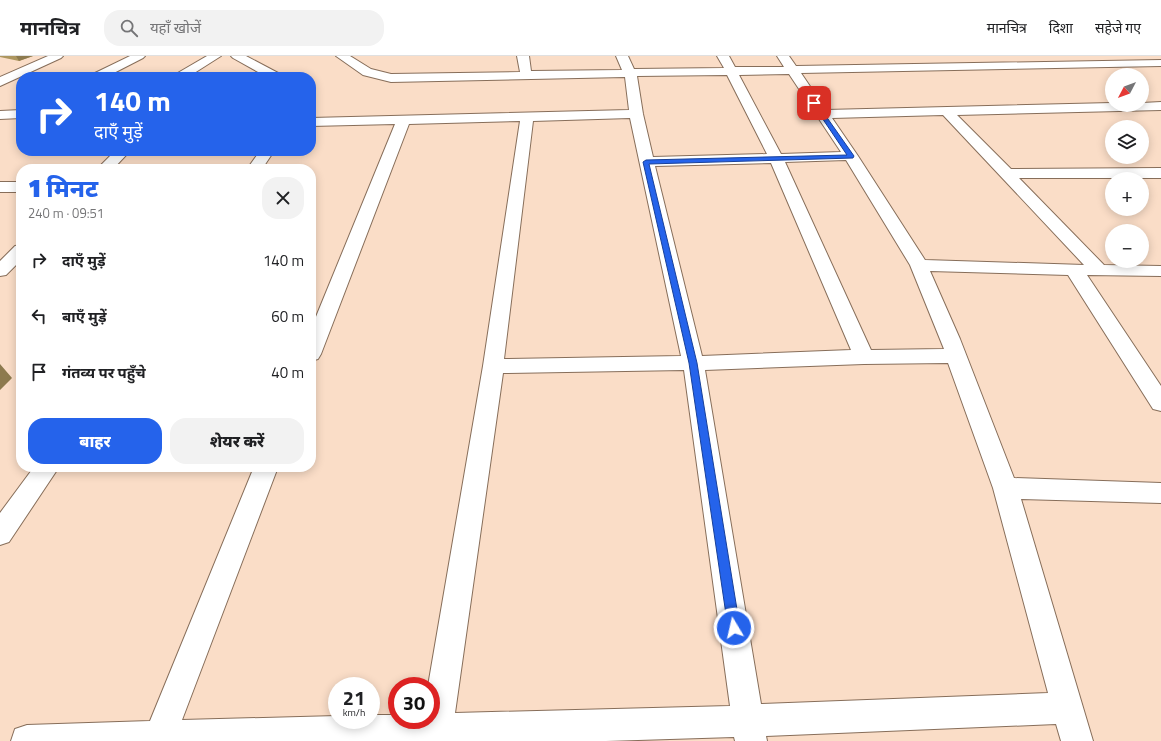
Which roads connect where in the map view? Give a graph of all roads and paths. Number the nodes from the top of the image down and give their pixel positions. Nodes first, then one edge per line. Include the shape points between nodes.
1 (57, 56) edge
2 (139, 56) edge
3 (215, 56) edge
4 (236, 56) edge
5 (342, 56) edge
6 (523, 56) edge
7 (622, 56) edge
8 (723, 56) edge
9 (882, 56) edge
10 (973, 56) edge
11 (1075, 56) edge
12 (788, 63) edge
13 (1161, 63) edge
14 (1088, 65) junction
15 (985, 66) junction
16 (892, 68) junction
17 (22, 72) edge
18 (107, 72) edge
19 (188, 72) edge
20 (266, 72) edge
21 (732, 72) junction
22 (630, 73) junction
23 (16, 75) edge
24 (526, 75) junction
25 (1105, 76) edge
26 (0, 82) edge
27 (1151, 105) edge
28 (947, 112) junction
29 (16, 114) edge
30 (636, 114) junction
31 (821, 114) junction
32 (1161, 114) edge
33 (0, 115) edge
34 (527, 117) junction
35 (404, 119) junction
36 (316, 122) edge
37 (118, 156) edge
38 (851, 156) junction
39 (777, 158) junction
40 (646, 162) junction
41 (109, 164) edge
42 (1161, 173) edge
43 (1007, 174) junction
44 (0, 187) edge
45 (16, 187) edge
46 (16, 255) edge
47 (919, 265) junction
48 (1074, 270) junction
49 (1099, 270) junction
50 (0, 271) edge
51 (1161, 271) edge
52 (316, 341) edge
53 (956, 356) junction
54 (864, 357) junction
55 (693, 363) junction
56 (493, 366) junction
57 (1161, 403) edge
58 (43, 472) edge
59 (264, 472) edge
60 (1005, 488) junction
61 (1161, 493) edge
62 (0, 534) edge
63 (1068, 708) junction
64 (750, 731) edge
65 (436, 735) edge
66 (158, 739) edge
67 (27, 741) edge
68 (1077, 741) edge

1 - 17 street
2 - 18 street
3 - 19 street
4 - 20 street
5 - 24 street via 367,72 390,78
6 - 24 street
7 - 22 street
8 - 21 street
9 - 16 street
10 - 15 street
11 - 14 street
12 - 16 street
12 - 21 street
12 - 31 street
13 - 14 street
14 - 15 street
14 - 25 street
15 - 16 street
21 - 22 street
21 - 39 street
22 - 24 street
22 - 30 street
23 - 26 street
27 - 28 street
27 - 32 street
28 - 31 street
28 - 43 street
29 - 33 street
30 - 34 street
30 - 40 street
31 - 38 street
34 - 35 street
34 - 56 street
35 - 36 street
35 - 52 street
37 - 41 street
38 - 39 street
38 - 47 street
39 - 40 street
39 - 54 street
40 - 55 street
42 - 43 street
43 - 49 street
44 - 45 street
46 - 50 street
47 - 48 street
47 - 53 street
48 - 49 street
48 - 57 street
49 - 51 street
53 - 54 street
53 - 60 street
54 - 55 street
55 - 56 street
55 - 64 street
56 - 65 street
58 - 62 street
59 - 66 street
60 - 61 street
60 - 63 street
63 - 64 street
63 - 68 street
64 - 65 street
65 - 66 street
66 - 67 street

